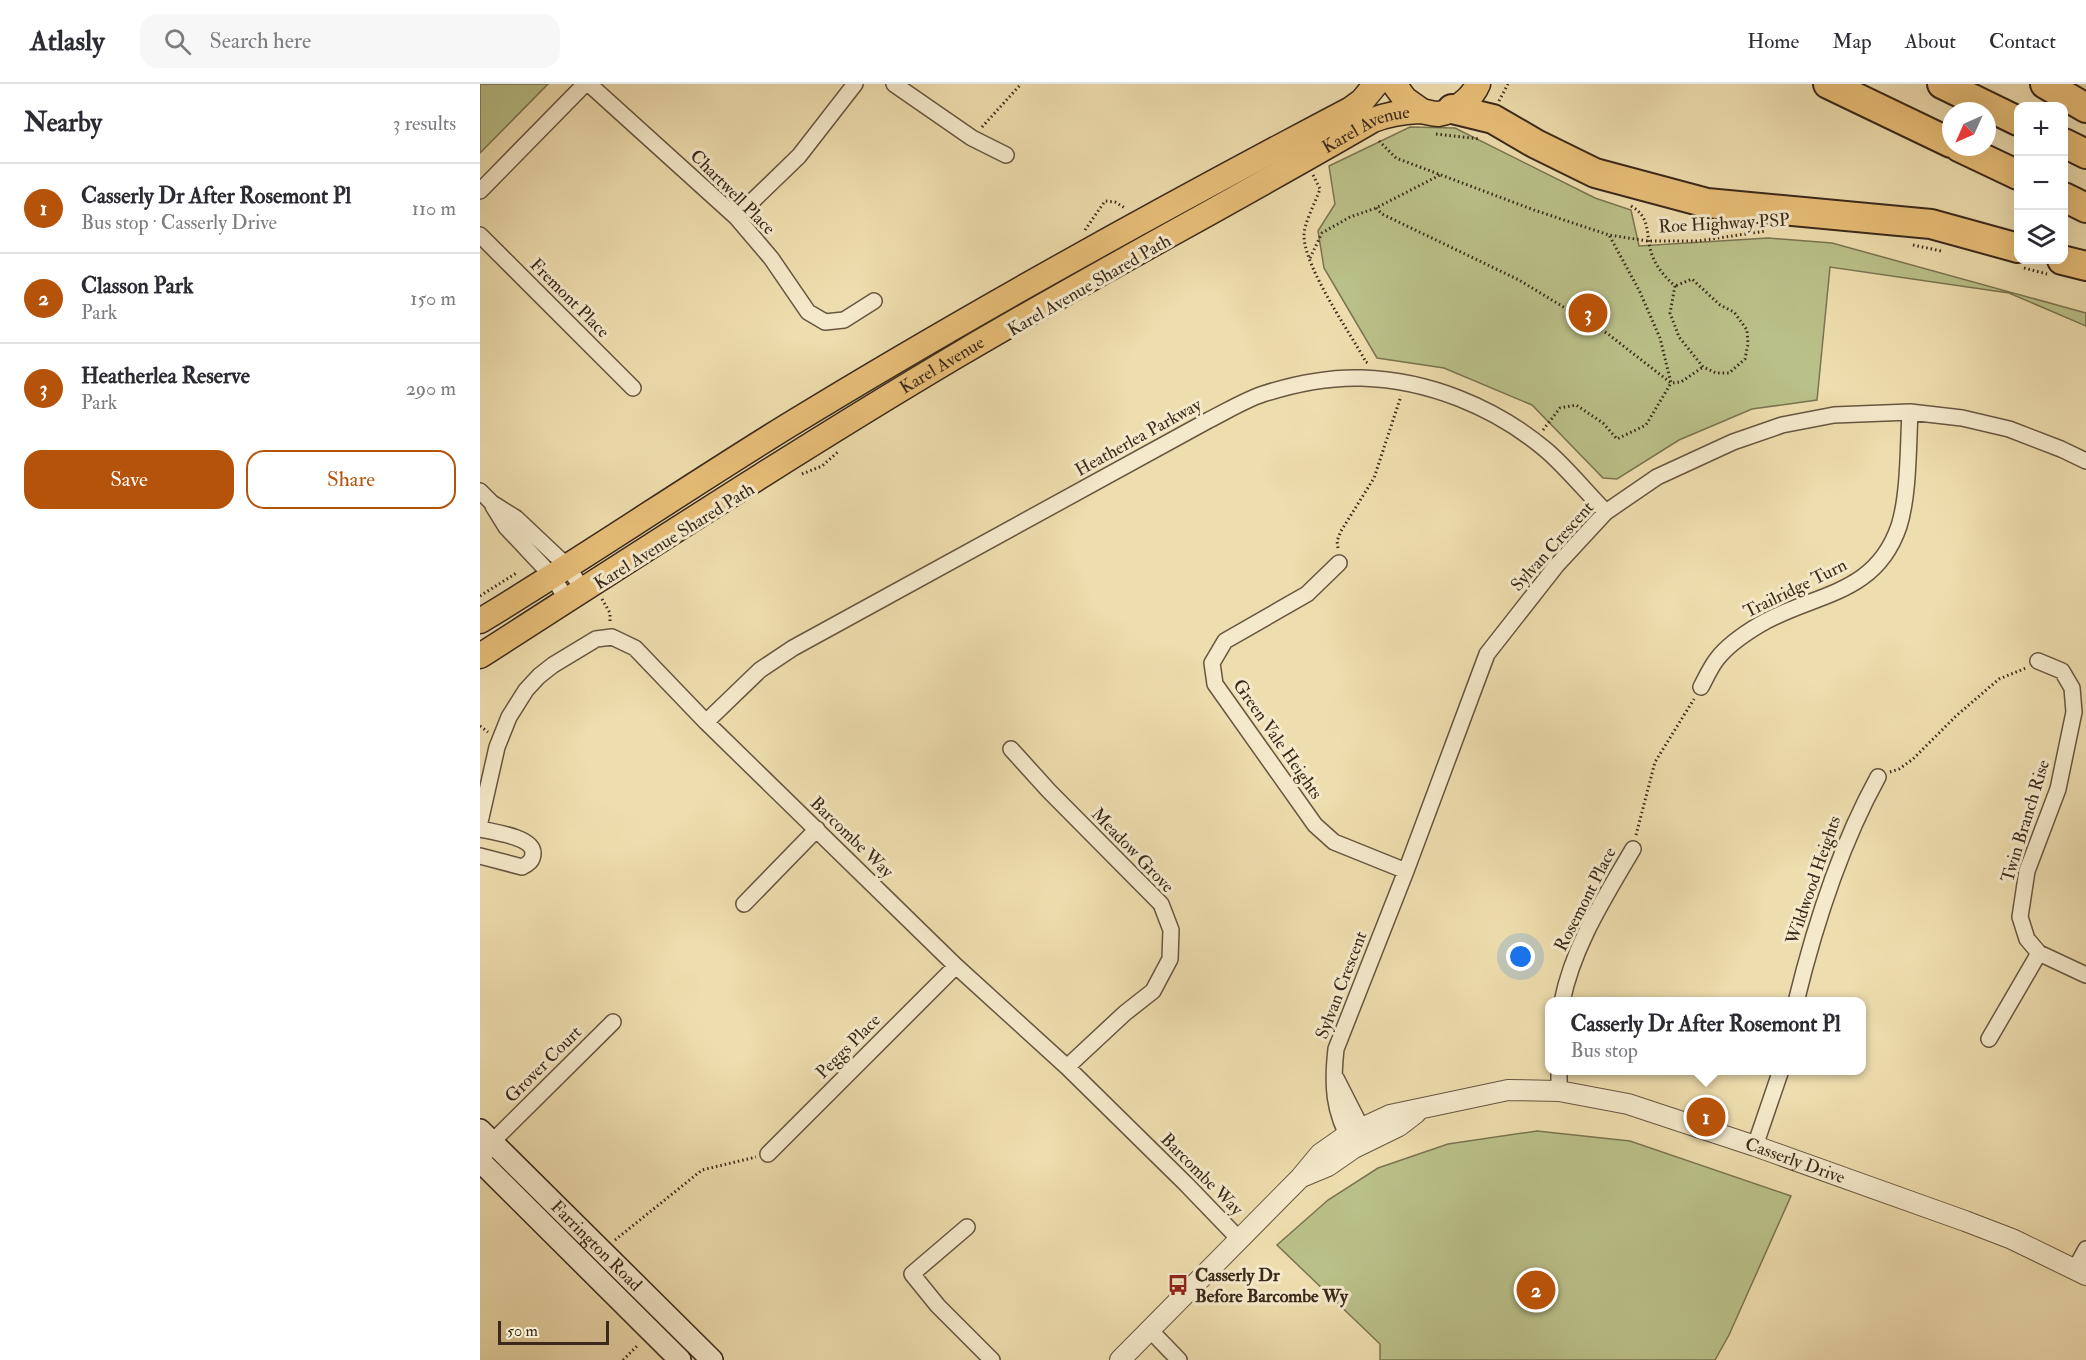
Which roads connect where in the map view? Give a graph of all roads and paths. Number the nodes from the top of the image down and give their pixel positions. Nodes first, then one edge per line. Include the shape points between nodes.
1 (587, 84) edge
2 (855, 84) edge
3 (894, 84) edge
4 (1021, 84) edge
5 (1376, 84) edge
6 (1394, 84) edge
7 (1478, 84) edge
8 (1828, 84) edge
9 (1942, 84) edge
10 (2045, 84) edge
11 (2086, 108) edge
12 (1452, 109) junction
13 (1422, 111) junction
14 (2014, 119) edge
15 (1432, 134) dead end
16 (1380, 135) dead end
17 (972, 138) junction
18 (1942, 139) edge
19 (1486, 140) dead end
20 (1371, 141) dead end
21 (1379, 141) dead end
22 (2068, 145) edge
23 (2086, 154) edge
24 (1006, 155) dead end
25 (1978, 156) edge
26 (2014, 174) edge
27 (1440, 175) junction
28 (1304, 181) dead end
29 (480, 191) edge
30 (2068, 199) edge
31 (1376, 208) junction
32 (2086, 208) edge
33 (736, 217) junction
34 (1772, 230) dead end
35 (480, 235) edge
36 (1609, 235) junction
37 (1648, 240) junction
38 (1912, 245) dead end
39 (1945, 251) dead end
40 (2014, 256) edge
41 (1310, 258) junction
42 (2042, 264) edge
43 (2086, 266) edge
44 (2057, 268) edge
45 (1675, 286) junction
46 (874, 301) dead end
47 (1703, 367) junction
48 (1377, 368) dead end
49 (1406, 383) junction
50 (1671, 383) junction
51 (633, 388) dead end
52 (1910, 412) junction
53 (1534, 441) junction
54 (832, 443) junction
55 (2086, 461) edge
56 (721, 468) junction
57 (795, 476) dead end
58 (480, 491) edge
59 (1606, 512) junction
60 (1339, 563) joint
61 (518, 572) dead end
62 (560, 572) junction
63 (480, 596) edge
64 (584, 596) junction
65 (480, 621) edge
66 (612, 637) junction
67 (480, 656) edge
68 (2038, 661) joint
69 (1701, 687) joint
70 (706, 722) junction
71 (1011, 749) dead end
72 (1878, 777) joint
73 (480, 822) edge
74 (480, 829) edge
75 (817, 829) junction
76 (1633, 849) joint
77 (480, 856) edge
78 (1407, 871) junction
79 (744, 903) dead end
80 (2039, 953) junction
81 (956, 966) junction
82 (2086, 975) edge
83 (1563, 997) edge
84 (1797, 997) edge
85 (613, 1022) dead end
86 (1989, 1039) dead end
87 (1068, 1067) junction
88 (1559, 1075) edge
89 (1780, 1075) edge
90 (1559, 1091) junction
91 (486, 1136) edge
92 (1358, 1138) junction
93 (1755, 1146) junction
94 (768, 1154) joint
95 (481, 1162) edge
96 (967, 1227) dead end
97 (1239, 1239) junction
98 (614, 1242) dead end
99 (2086, 1249) edge
100 (2081, 1272) edge
101 (1150, 1330) junction
102 (637, 1346) dead end
103 (623, 1360) edge
104 (680, 1360) edge
105 (712, 1360) edge
106 (992, 1360) edge
107 (1120, 1360) edge
108 (1179, 1360) edge

1 - 29 street
1 - 33 street, Chartwell Place
2 - 33 street via 799,156
3 - 17 street
4 - 17 path
5 - 56 main road, Karel Avenue via 1351,108 1005,296
6 - 13 main road, Karel Avenue via 1405,99
7 - 12 main road via 1470,96
8 - 18 highway
9 - 14 highway
10 - 11 highway
12 - 13 main road, Karel Avenue via 1438,114
12 - 40 highway via 1493,119 1595,172 1707,203 1931,224
13 - 54 main road, Karel Avenue via 1388,114 1373,120 1148,246 1013,323
15 - 19 path
16 - 20 path
17 - 24 street
21 - 27 path, Roe Highway PSP via 1396,158
22 - 23 highway
25 - 26 highway
27 - 31 path
27 - 36 path, Roe Highway PSP
28 - 41 path via 1313,175 1320,189 1304,236
30 - 32 highway
31 - 41 path via 1322,233
31 - 50 path via 1519,280 1608,334
33 - 46 street, Chartwell Place via 771,258 808,312 825,322 844,320
34 - 37 path, Roe Highway PSP via 1698,241
35 - 51 street, Fremont Place
36 - 37 path, Roe Highway PSP
36 - 50 path via 1656,328
37 - 45 path via 1661,272
38 - 39 path
41 - 48 path via 1317,278 1366,362
42 - 44 path
43 - 44 highway
45 - 47 path via 1670,312 1674,325
45 - 47 path via 1692,279 1720,305 1734,312 1747,330 1745,359 1729,373
47 - 50 path via 1682,382
49 - 53 street, Heatherlea Parkway via 1468,401 1509,422
49 - 60 path via 1374,478 1337,541
49 - 70 street, Heatherlea Parkway via 1361,378 1311,382 1261,395 1209,420 793,648 760,670
50 - 53 path via 1646,425 1617,439 1603,423 1576,405 1560,408
52 - 55 street, Sylvan Crescent via 2010,429
52 - 59 street, Sylvan Crescent via 1834,415 1782,425 1733,441 1657,477
52 - 69 street, Trailridge Turn via 1904,505 1890,545 1875,566 1834,594 1759,625 1717,659
53 - 59 street, Heatherlea Parkway
54 - 56 main road via 811,426 749,464
54 - 57 path via 822,466
54 - 64 main road, Karel Avenue
56 - 62 main road, Karel Avenue
58 - 62 street via 506,527
59 - 78 street, Sylvan Crescent via 1556,566 1487,654
60 - 78 street, Green Vale Heights via 1307,594 1225,641 1212,663 1215,684 1315,825 1334,842
61 - 63 path
62 - 64 street
62 - 65 main road, Karel Avenue
64 - 66 path via 610,613
64 - 67 main road, Karel Avenue
66 - 70 street, Barcombe Way via 635,648
66 - 73 street via 596,639 553,665 526,690 497,747
68 - 72 path via 2000,679 1913,759
68 - 80 street, Twin Branch Rise via 2062,671 2072,688 2074,712 2058,789 2027,871 2020,917 2027,939
69 - 76 path via 1655,762
70 - 75 street, Barcombe Way
71 - 87 street, Meadow Grove via 1161,904 1171,930 1170,959 1153,991
72 - 84 street, Wildwood Heights via 1857,816 1837,869 1810,944
74 - 77 street via 526,841 534,855 522,867
75 - 79 street
75 - 81 street, Barcombe Way
76 - 83 street, Rosemont Place via 1582,940
78 - 92 street, Sylvan Crescent via 1336,1049 1334,1100
80 - 82 street
80 - 86 street
81 - 87 street, Barcombe Way
81 - 94 street, Peggs Place
85 - 91 street, Grover Court
87 - 97 street, Barcombe Way
88 - 90 street
89 - 93 street
90 - 92 street, Casserly Drive via 1508,1090 1423,1108 1399,1126
90 - 93 street, Casserly Drive via 1628,1104
91 - 95 street, Grover Court
91 - 105 main road, Farrington Road
92 - 97 street, Casserly Drive via 1328,1166 1300,1178
93 - 100 street, Casserly Drive via 2012,1239
94 - 98 path via 702,1170
95 - 104 main road, Farrington Road
96 - 106 street via 912,1274
97 - 101 street, Casserly Drive
99 - 100 street
101 - 107 street, Casserly Drive
101 - 108 street
102 - 103 path

